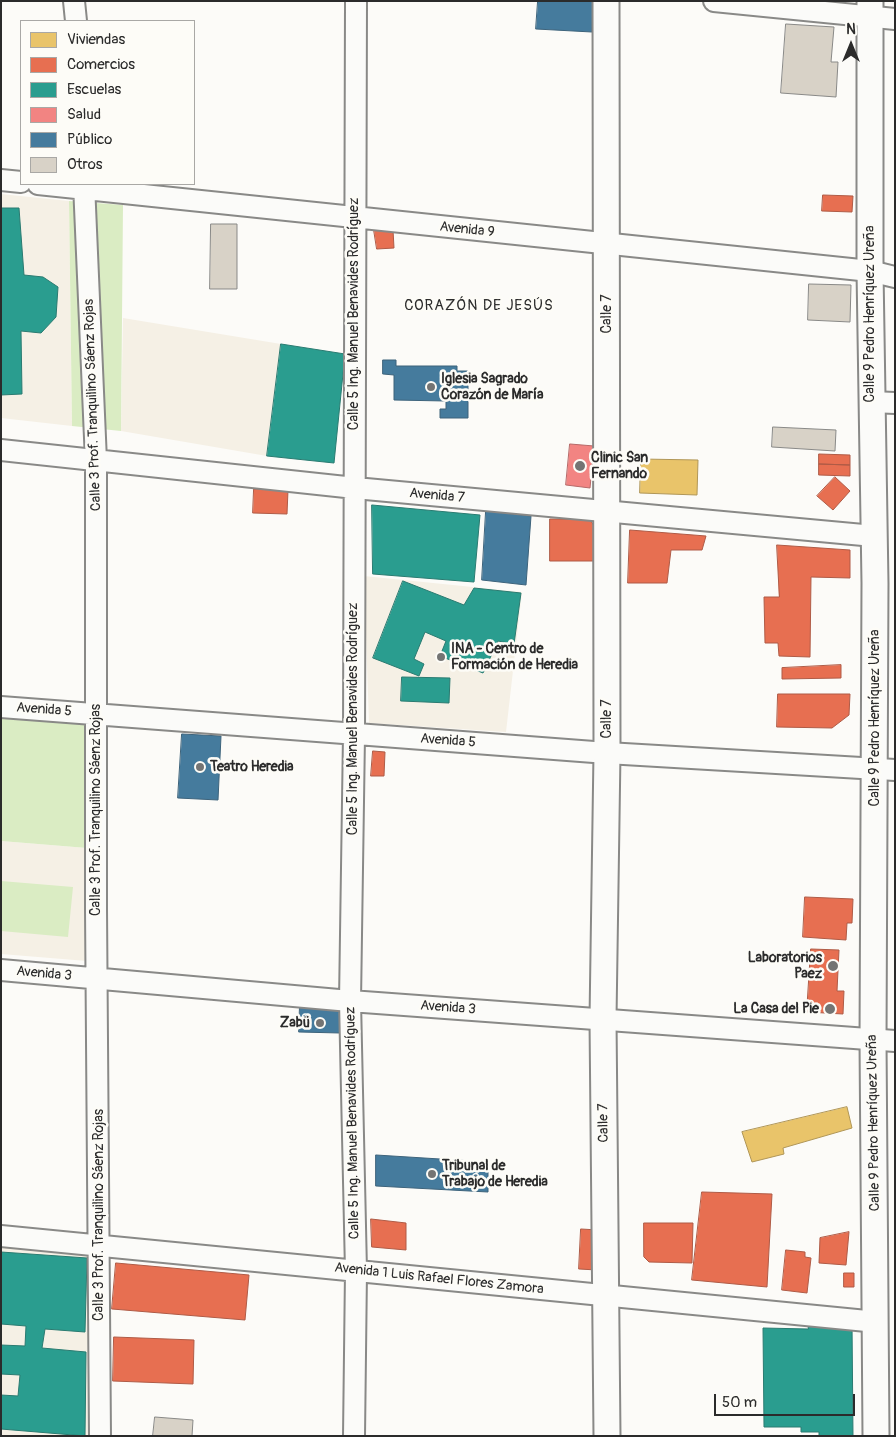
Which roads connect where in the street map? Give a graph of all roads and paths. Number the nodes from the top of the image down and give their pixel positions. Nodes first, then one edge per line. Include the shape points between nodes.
1 (74, 1) edge
2 (356, 1) edge
3 (606, 1) edge
4 (714, 1) edge
5 (870, 10) edge
6 (895, 19) edge
7 (76, 20) edge
8 (1, 180) edge
9 (20, 182) edge
10 (61, 185) edge
11 (84, 186) edge
12 (354, 218) junction
13 (606, 245) junction
14 (870, 271) junction
15 (895, 277) edge
16 (883, 402) edge
17 (1, 450) edge
18 (96, 461) junction
19 (355, 488) junction
20 (608, 512) junction
21 (874, 536) junction
22 (1, 707) edge
23 (96, 714) junction
24 (354, 735) junction
25 (608, 752) junction
26 (885, 769) edge
27 (1, 970) edge
28 (96, 978) junction
29 (350, 1001) junction
30 (603, 1019) junction
31 (884, 1040) edge
32 (1, 1236) edge
33 (100, 1245) junction
34 (356, 1270) junction
35 (607, 1296) junction
36 (877, 1322) junction
37 (100, 1436) edge
38 (354, 1436) edge
39 (607, 1436) edge
40 (876, 1436) edge

1 - 7 street
2 - 12 street, Calle 5 Ing. Manuel Benavides Rodríguez
3 - 13 main road, Calle 7
4 - 5 street
5 - 6 street
5 - 14 main road, Calle 9 Pedro Henríquez Ureña
8 - 9 street
10 - 11 street, Avenida 9
11 - 12 street, Avenida 9
11 - 18 street, Calle 3 Prof. Tranquilino Sáenz Rojas
12 - 13 street, Avenida 9
12 - 19 street, Calle 5 Ing. Manuel Benavides Rodríguez
13 - 14 street, Avenida 9
13 - 20 main road, Calle 7
14 - 15 street, Avenida 9
14 - 16 main road, Calle 9 Pedro Henríquez Ureña
16 - 21 main road, Calle 9 Pedro Henríquez Ureña
17 - 18 street, Avenida 7
18 - 19 street, Avenida 7
18 - 23 street, Calle 3 Prof. Tranquilino Sáenz Rojas
19 - 20 street, Avenida 7
19 - 24 street, Calle 5 Ing. Manuel Benavides Rodríguez
20 - 21 street, Avenida 7
20 - 25 main road, Calle 7
21 - 26 main road, Calle 9 Pedro Henríquez Ureña
22 - 23 street, Avenida 5
23 - 24 street, Avenida 5
23 - 28 street, Calle 3 Prof. Tranquilino Sáenz Rojas
24 - 25 street, Avenida 5
24 - 29 street, Calle 5 Ing. Manuel Benavides Rodríguez
25 - 26 street, Avenida 5
25 - 30 main road, Calle 7
26 - 31 main road, Calle 9 Pedro Henríquez Ureña
27 - 28 street, Avenida 3
28 - 29 street, Avenida 3
28 - 33 street, Calle 3 Prof. Tranquilino Sáenz Rojas
29 - 30 street, Avenida 3
29 - 34 street, Calle 5 Ing. Manuel Benavides Rodríguez
30 - 31 street, Avenida 3
30 - 35 main road, Calle 7
31 - 36 main road, Calle 9 Pedro Henríquez Ureña
32 - 33 street, Avenida 1 Luis Rafael Flores Zamora
33 - 34 street, Avenida 1 Luis Rafael Flores Zamora
33 - 37 street, Calle 3 Prof. Tranquilino Sáenz Rojas
34 - 35 street, Avenida 1 Luis Rafael Flores Zamora
34 - 38 street, Calle 5 Ing. Manuel Benavides Rodríguez
35 - 36 street, Avenida 1 Luis Rafael Flores Zamora
35 - 39 main road, Calle 7
36 - 40 main road, Calle 9 Pedro Henríquez Ureña

